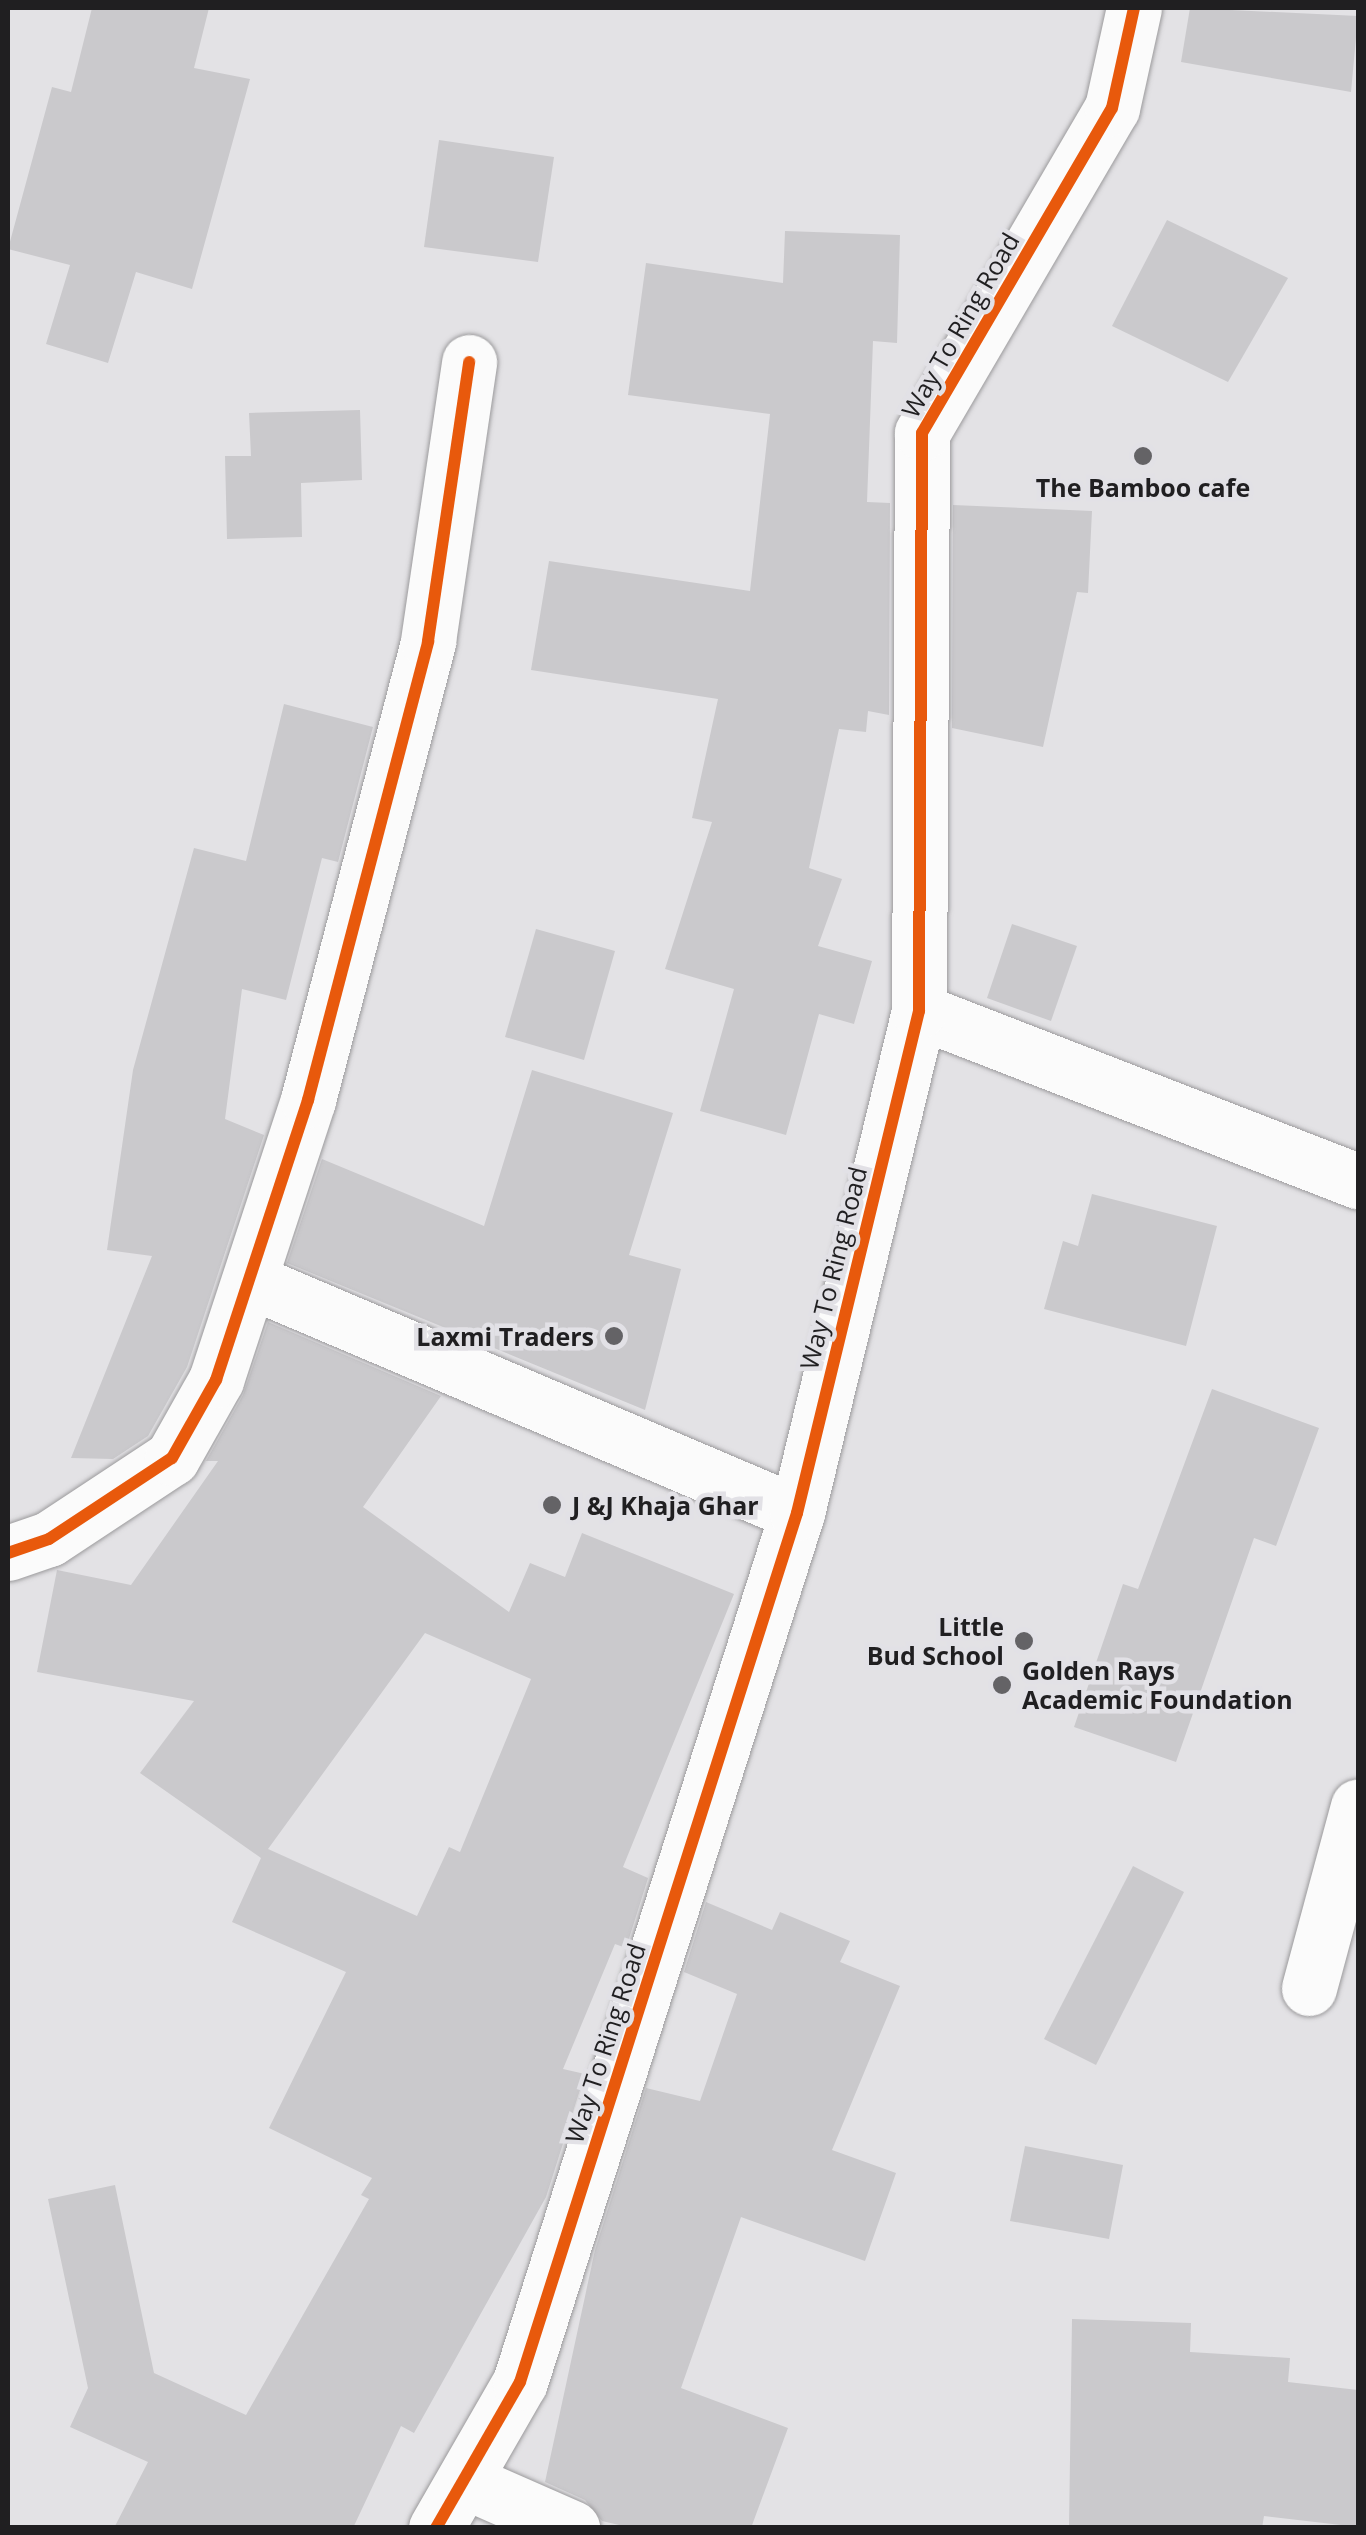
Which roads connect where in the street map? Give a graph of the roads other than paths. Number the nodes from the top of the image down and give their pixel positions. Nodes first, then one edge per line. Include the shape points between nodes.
1 (1134, 8) edge
2 (470, 362) dead end
3 (918, 1012) junction
4 (1358, 1181) edge
5 (251, 1281) junction
6 (797, 1513) junction
7 (8, 1553) edge
8 (1358, 1806) edge
9 (1310, 1988) dead end
10 (467, 2482) junction
11 (436, 2528) edge
12 (572, 2528) edge

1 - 3 street, Way To Ring Road via 1112,108 922,433
2 - 5 street via 428,642
3 - 4 street
3 - 6 street, Way To Ring Road
5 - 6 street
5 - 7 street via 216,1380 172,1458 49,1539
6 - 10 street, Way To Ring Road via 520,2382
8 - 9 street
10 - 11 street, Way To Ring Road
10 - 12 street

